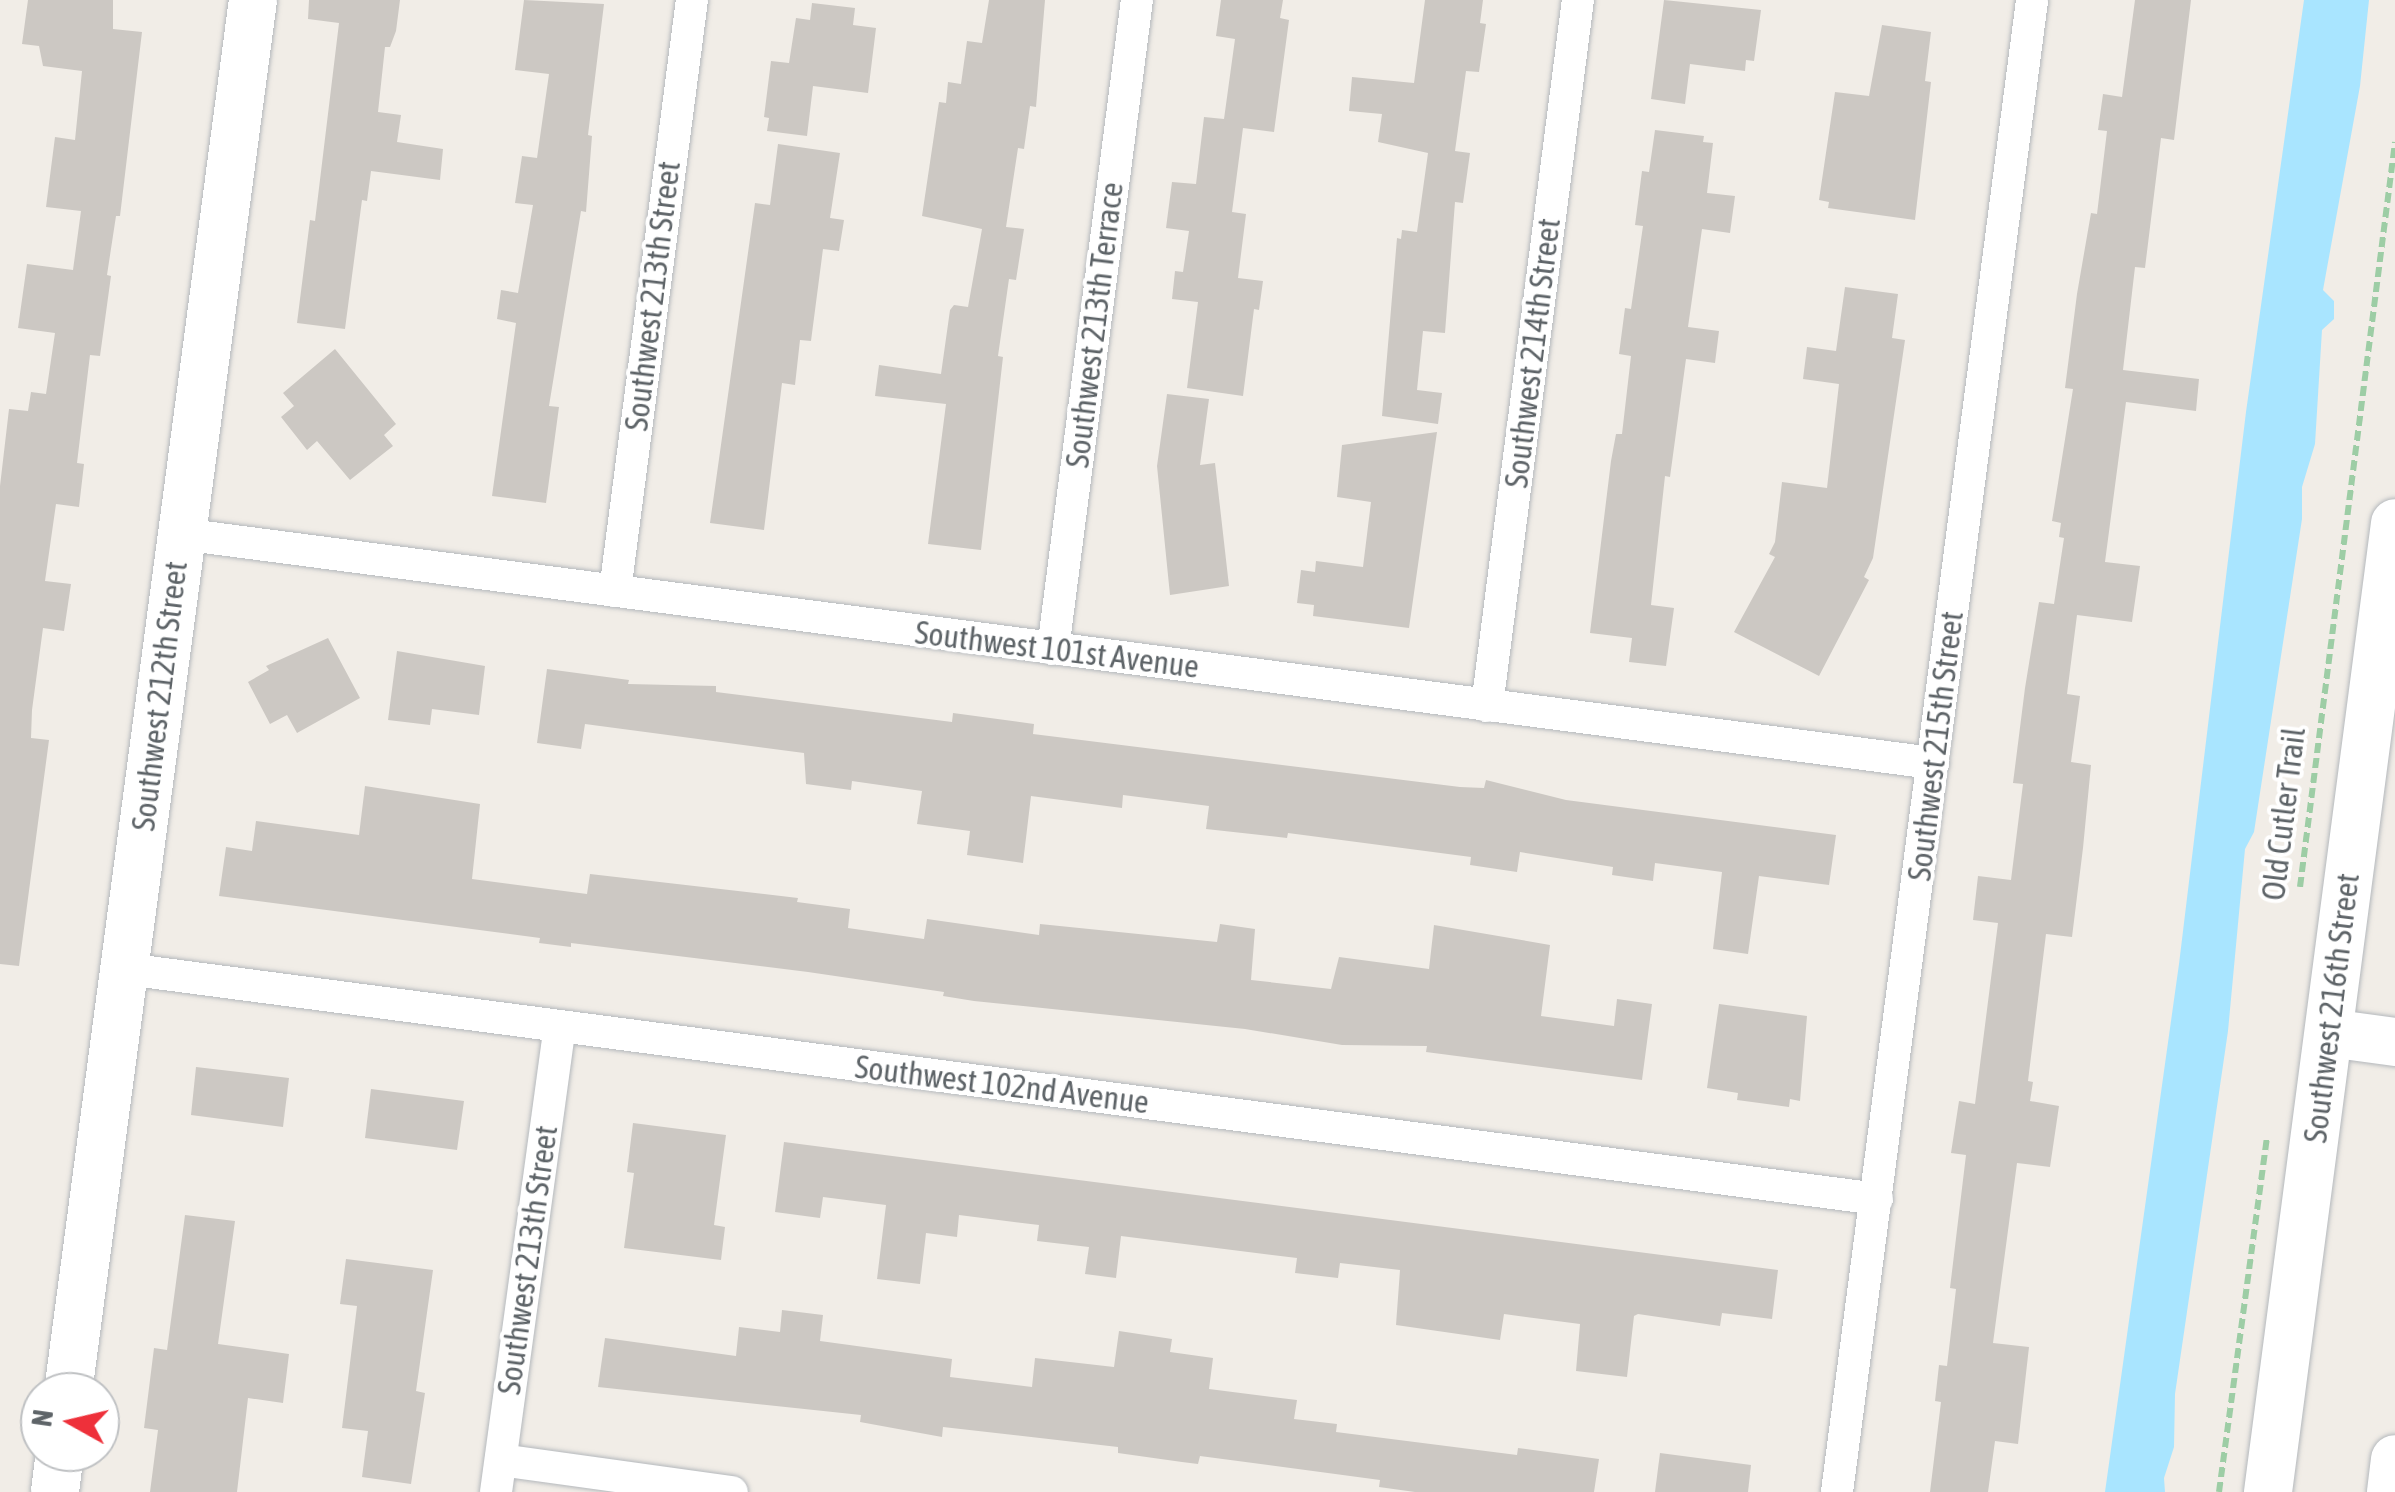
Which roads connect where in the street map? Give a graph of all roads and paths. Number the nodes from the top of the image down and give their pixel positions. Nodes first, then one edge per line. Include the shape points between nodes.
1 (253, 0) edge
2 (692, 0) edge
3 (1137, 0) edge
4 (1578, 0) edge
5 (2032, 0) edge
6 (2395, 142) edge
7 (2395, 523) edge
8 (180, 534) junction
9 (615, 591) junction
10 (1053, 649) junction
11 (1487, 706) junction
12 (1934, 763) junction
13 (2298, 906) dead end
14 (126, 969) junction
15 (560, 1027) junction
16 (2329, 1033) junction
17 (2395, 1042) edge
18 (2269, 1123) dead end
19 (1878, 1199) junction
20 (71, 1372) edge
21 (2395, 1459) edge
22 (499, 1476) edge
23 (732, 1492) edge
24 (1838, 1492) edge
25 (2219, 1492) edge
26 (2268, 1492) edge
27 (2390, 1492) edge

1 - 8 street, Southwest 212th Street
2 - 9 street, Southwest 213th Street
3 - 10 street, Southwest 213th Terrace
4 - 11 street, Southwest 214th Street
5 - 12 street, Southwest 215th Street
6 - 13 path, Old Cutler Trail
7 - 16 street, Southwest 216th Street
8 - 9 street, Southwest 101st Avenue
8 - 14 street, Southwest 212th Street
9 - 10 street, Southwest 101st Avenue
10 - 11 street, Southwest 101st Avenue
11 - 12 street, Southwest 101st Avenue
12 - 19 street, Southwest 215th Street
14 - 15 street, Southwest 102nd Avenue
14 - 20 street, Southwest 212th Street
15 - 19 street, Southwest 102nd Avenue
15 - 22 street, Southwest 213th Street
16 - 17 street
16 - 26 street, Southwest 216th Street
18 - 25 path
19 - 24 street, Southwest 215th Street
21 - 27 street
22 - 23 street

